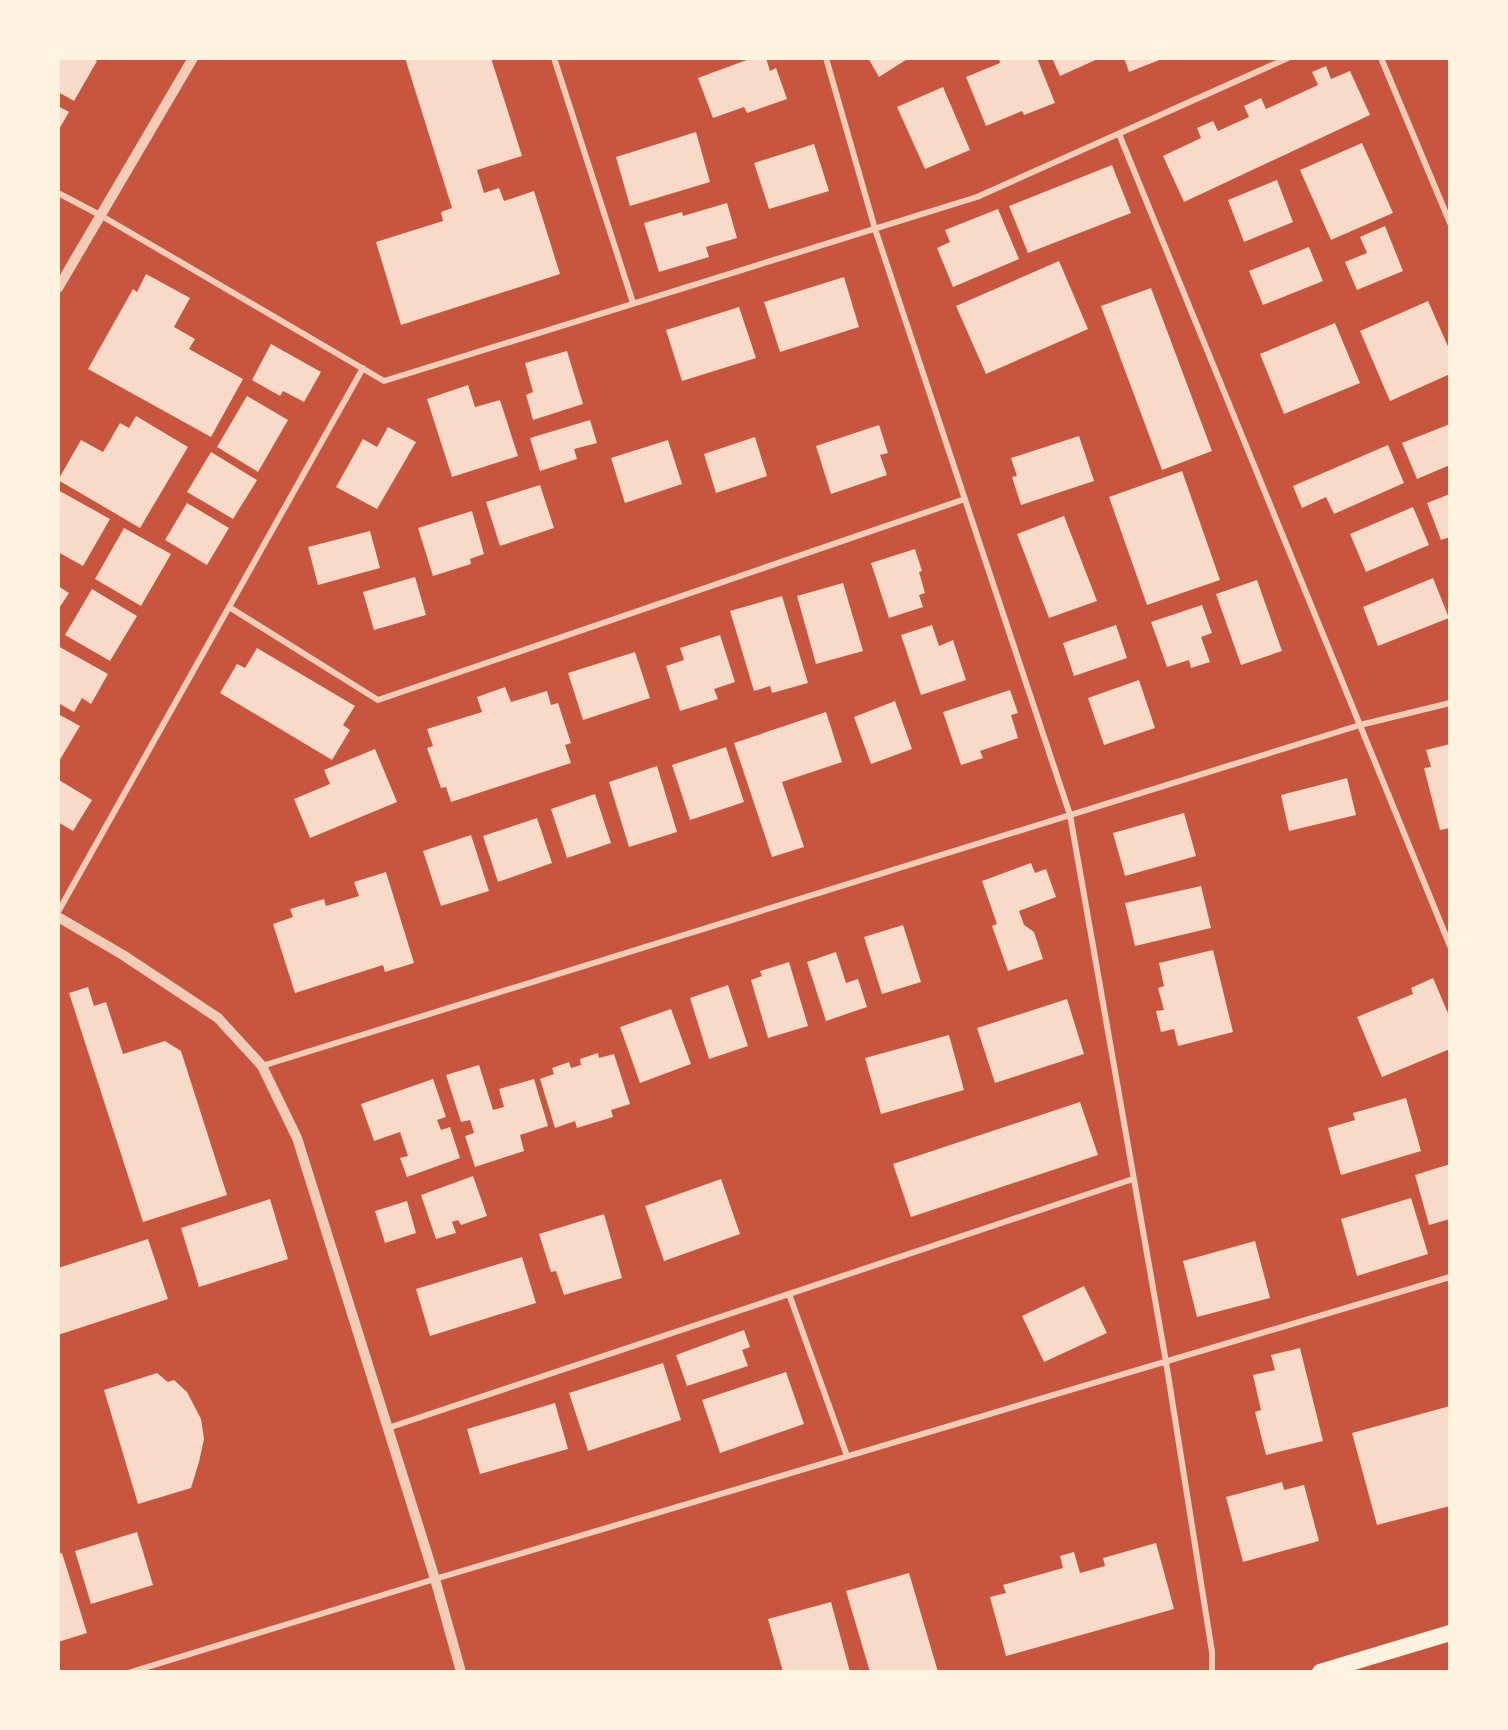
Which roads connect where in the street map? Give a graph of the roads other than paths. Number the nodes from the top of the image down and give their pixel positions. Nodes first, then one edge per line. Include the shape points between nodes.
1 (193, 58) edge
2 (554, 58) edge
3 (826, 58) edge
4 (1288, 58) edge
5 (1381, 58) edge
6 (1119, 134) junction
7 (58, 194) edge
8 (100, 215) junction
9 (1449, 223) edge
10 (875, 229) junction
11 (58, 288) edge
12 (633, 303) junction
13 (363, 368) junction
14 (965, 499) junction
15 (229, 607) junction
16 (1449, 703) edge
17 (1360, 725) junction
18 (1070, 815) junction
19 (58, 912) edge
20 (58, 917) edge
21 (1449, 946) edge
22 (262, 1066) junction
23 (1133, 1179) junction
24 (1449, 1277) edge
25 (789, 1294) junction
26 (1166, 1362) junction
27 (388, 1428) junction
28 (847, 1456) junction
29 (435, 1579) junction
30 (1449, 1633) edge
31 (132, 1671) edge
32 (461, 1671) edge
33 (1212, 1671) edge
34 (1320, 1671) edge

1 - 8 street
2 - 12 street
3 - 10 street
4 - 6 street
5 - 9 street
6 - 10 street via 977,197
6 - 17 street
7 - 8 street
8 - 11 street
8 - 13 street
10 - 12 street
10 - 14 street
12 - 13 street via 384,381
13 - 15 street
14 - 15 street via 378,700
14 - 18 street
15 - 19 street
16 - 17 street
17 - 18 street
17 - 21 street
18 - 22 street
18 - 23 street
20 - 22 street via 218,1018
22 - 27 street via 297,1138
23 - 25 street
23 - 26 street
24 - 26 street
25 - 27 street
25 - 28 street
26 - 28 street
26 - 33 street
27 - 29 street
28 - 29 street
29 - 31 street
29 - 32 street
30 - 34 highway

